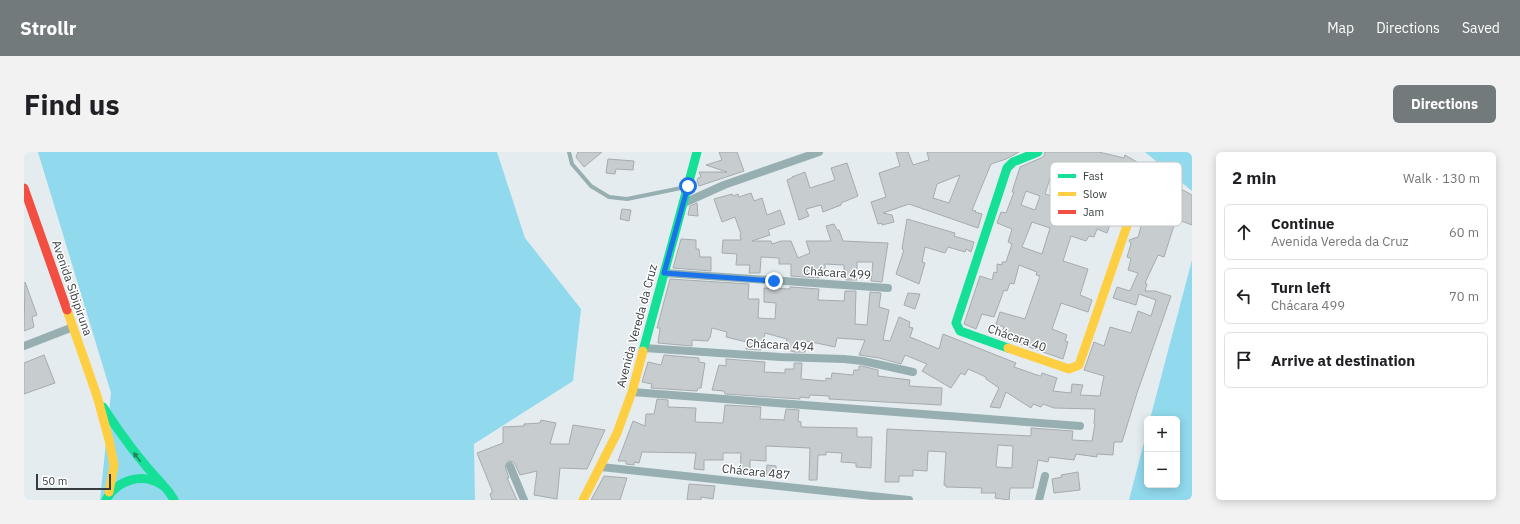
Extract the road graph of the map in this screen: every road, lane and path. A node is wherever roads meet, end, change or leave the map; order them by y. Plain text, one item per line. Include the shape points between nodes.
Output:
1 (569, 152) edge
2 (697, 152) edge
3 (818, 152) edge
4 (1038, 152) edge
5 (688, 186) junction
6 (24, 188) edge
7 (684, 203) junction
8 (1127, 226) edge
9 (664, 273) junction
10 (888, 288) dead end
11 (73, 327) junction
12 (24, 346) edge
13 (644, 348) junction
14 (913, 372) dead end
15 (632, 392) junction
16 (96, 396) junction
17 (1080, 426) dead end
18 (510, 466) dead end
19 (601, 467) junction
20 (1045, 476) dead end
21 (163, 485) junction
22 (107, 496) edge
23 (174, 500) edge
24 (524, 500) edge
25 (584, 500) edge
26 (909, 500) edge
27 (1039, 500) edge

1 - 5 lane via 572,164 591,186 609,197 627,199
2 - 5 street, Avenida Vereda da Cruz
3 - 7 street via 724,185
4 - 8 street, Chácara 40 via 1013,162 1007,168 956,322 960,331 1069,369 1074,368 1078,365
5 - 7 street, Avenida Vereda da Cruz
6 - 11 street, Avenida Sibipiruna
7 - 9 street, Avenida Vereda da Cruz
9 - 10 street, Chácara 499
9 - 13 street, Avenida Vereda da Cruz
11 - 12 street
11 - 16 street, Avenida Sibipiruna
13 - 14 street, Chácara 494 via 863,361
13 - 15 street, Avenida Vereda da Cruz
15 - 17 street
15 - 19 street, Avenida Vereda da Cruz
21 -> 16 street, Avenida Sibipiruna via 142,464
16 - 22 street, Avenida Sibipiruna via 114,465
18 - 24 street
19 - 25 street, Avenida Vereda da Cruz
19 - 26 street, Chácara 487
20 - 27 street
21 - 22 street via 144,478 126,480
21 - 23 street, Avenida Sibipiruna

